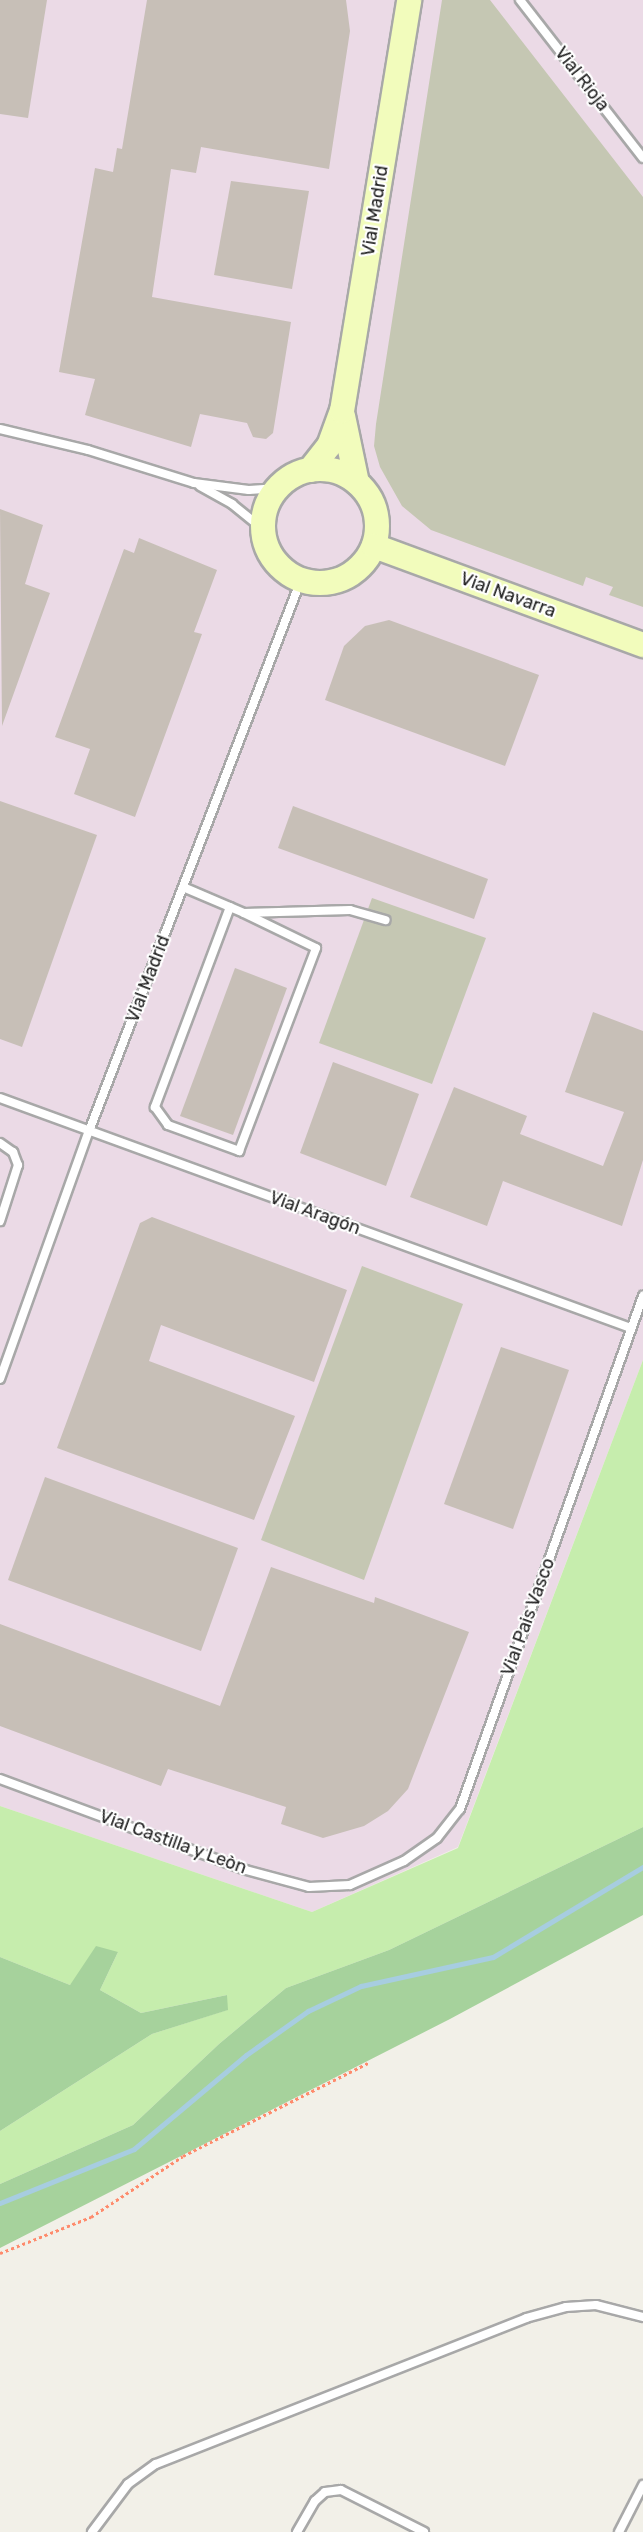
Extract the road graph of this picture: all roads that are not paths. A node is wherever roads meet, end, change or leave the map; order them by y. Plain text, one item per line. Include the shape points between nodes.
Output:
1 (520, 0) edge
2 (406, 3) edge
3 (643, 158) edge
4 (342, 411) junction
5 (0, 429) edge
6 (310, 470) junction
7 (194, 483) junction
8 (357, 483) junction
9 (275, 488) junction
10 (263, 529) junction
11 (374, 546) junction
12 (301, 580) junction
13 (643, 645) edge
14 (183, 887) junction
15 (230, 907) junction
16 (244, 913) junction
17 (386, 920) dead end
18 (0, 1098) edge
19 (89, 1131) junction
20 (0, 1143) edge
21 (0, 1221) edge
22 (643, 1296) edge
23 (631, 1328) junction
24 (0, 1379) edge
25 (0, 1779) edge
26 (350, 1885) joint
27 (643, 2317) edge
28 (643, 2485) edge
29 (92, 2532) edge
30 (297, 2532) edge
31 (424, 2532) edge
32 (619, 2532) edge

1 - 3 lane, Vial Rioja
2 - 4 street, Vial Madrid
4 - 6 street, Vial Madrid via 329,447
4 - 8 street, Vial Madrid via 347,453
5 - 7 lane via 88,450
6 - 8 street via 329,470
6 - 9 street
7 - 9 lane via 249,490
7 - 10 lane via 232,504
8 - 11 street via 374,506
9 - 10 street via 264,510
10 - 12 street via 268,551 281,569
11 - 12 street via 362,565 344,578 322,584
11 - 13 street, Vial Navarra
12 - 14 lane, Vial Madrid
14 - 15 lane
14 - 19 lane, Vial Madrid
15 - 16 lane
15 - 16 lane via 155,1107 168,1125 239,1151 251,1128 316,948
16 - 17 lane via 350,910
18 - 19 lane, Vial Aragón
19 - 23 lane, Vial Aragón
19 - 24 lane, Vial Madrid
20 - 21 lane via 13,1152 18,1165
22 - 23 lane, Vial Pais Vasco
23 - 26 lane, Vial Pais Vasco via 460,1809 437,1839 404,1862
25 - 26 lane, Vial Castilla y Leòn via 246,1870 309,1887
27 - 29 lane via 596,2305 566,2307 526,2318 156,2464 128,2484
28 - 32 lane
30 - 31 lane via 315,2501 325,2492 341,2490

